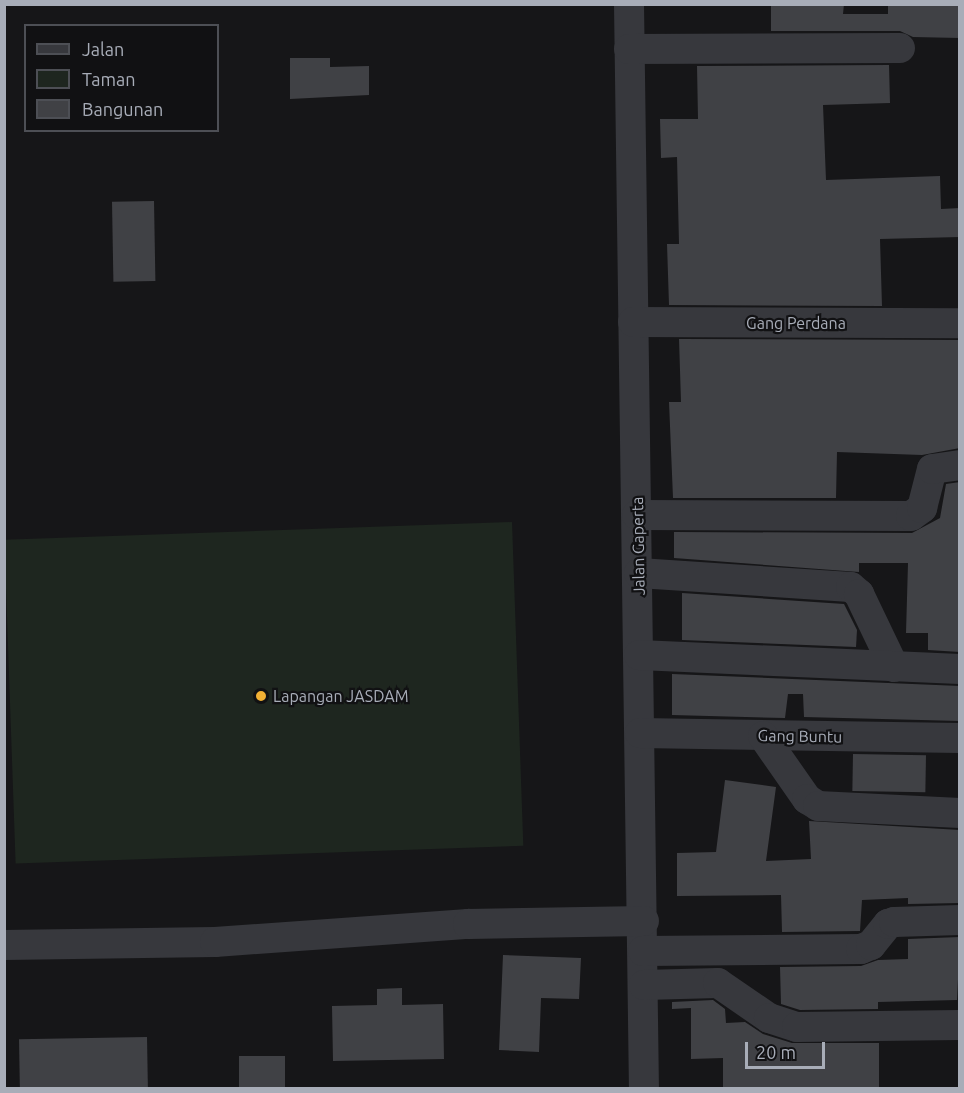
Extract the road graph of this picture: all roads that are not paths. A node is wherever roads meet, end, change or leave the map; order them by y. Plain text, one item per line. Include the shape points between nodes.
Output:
1 (629, 4) edge
2 (900, 48) dead end
3 (629, 49) junction
4 (633, 322) junction
5 (960, 323) edge
6 (960, 465) edge
7 (637, 515) junction
8 (639, 573) junction
9 (639, 655) junction
10 (894, 667) junction
11 (960, 669) edge
12 (640, 733) junction
13 (763, 736) junction
14 (960, 738) edge
15 (960, 813) edge
16 (960, 920) edge
17 (644, 921) junction
18 (4, 945) edge
19 (644, 951) junction
20 (644, 985) junction
21 (960, 1024) edge
22 (644, 1089) edge

1 - 3 street, Jalan Gaperta
2 - 3 street
3 - 4 street, Jalan Gaperta
4 - 5 street, Gang Perdana
4 - 7 street, Jalan Gaperta
6 - 7 street via 932,469 921,508 911,516
7 - 8 street, Jalan Gaperta
8 - 9 street, Jalan Gaperta
8 - 10 street via 851,587 859,594
9 - 10 street
9 - 12 street, Jalan Gaperta
10 - 11 street
12 - 13 street, Gang Buntu
12 - 17 street, Jalan Gaperta
13 - 14 street, Gang Buntu
13 - 15 street via 797,786 818,806
16 - 19 street via 894,922 871,945 861,949
17 - 18 street via 468,924 215,942
17 - 19 street, Jalan Gaperta
19 - 20 street, Jalan Gaperta
20 - 21 street via 718,983 769,1018 797,1027
20 - 22 street, Jalan Gaperta

